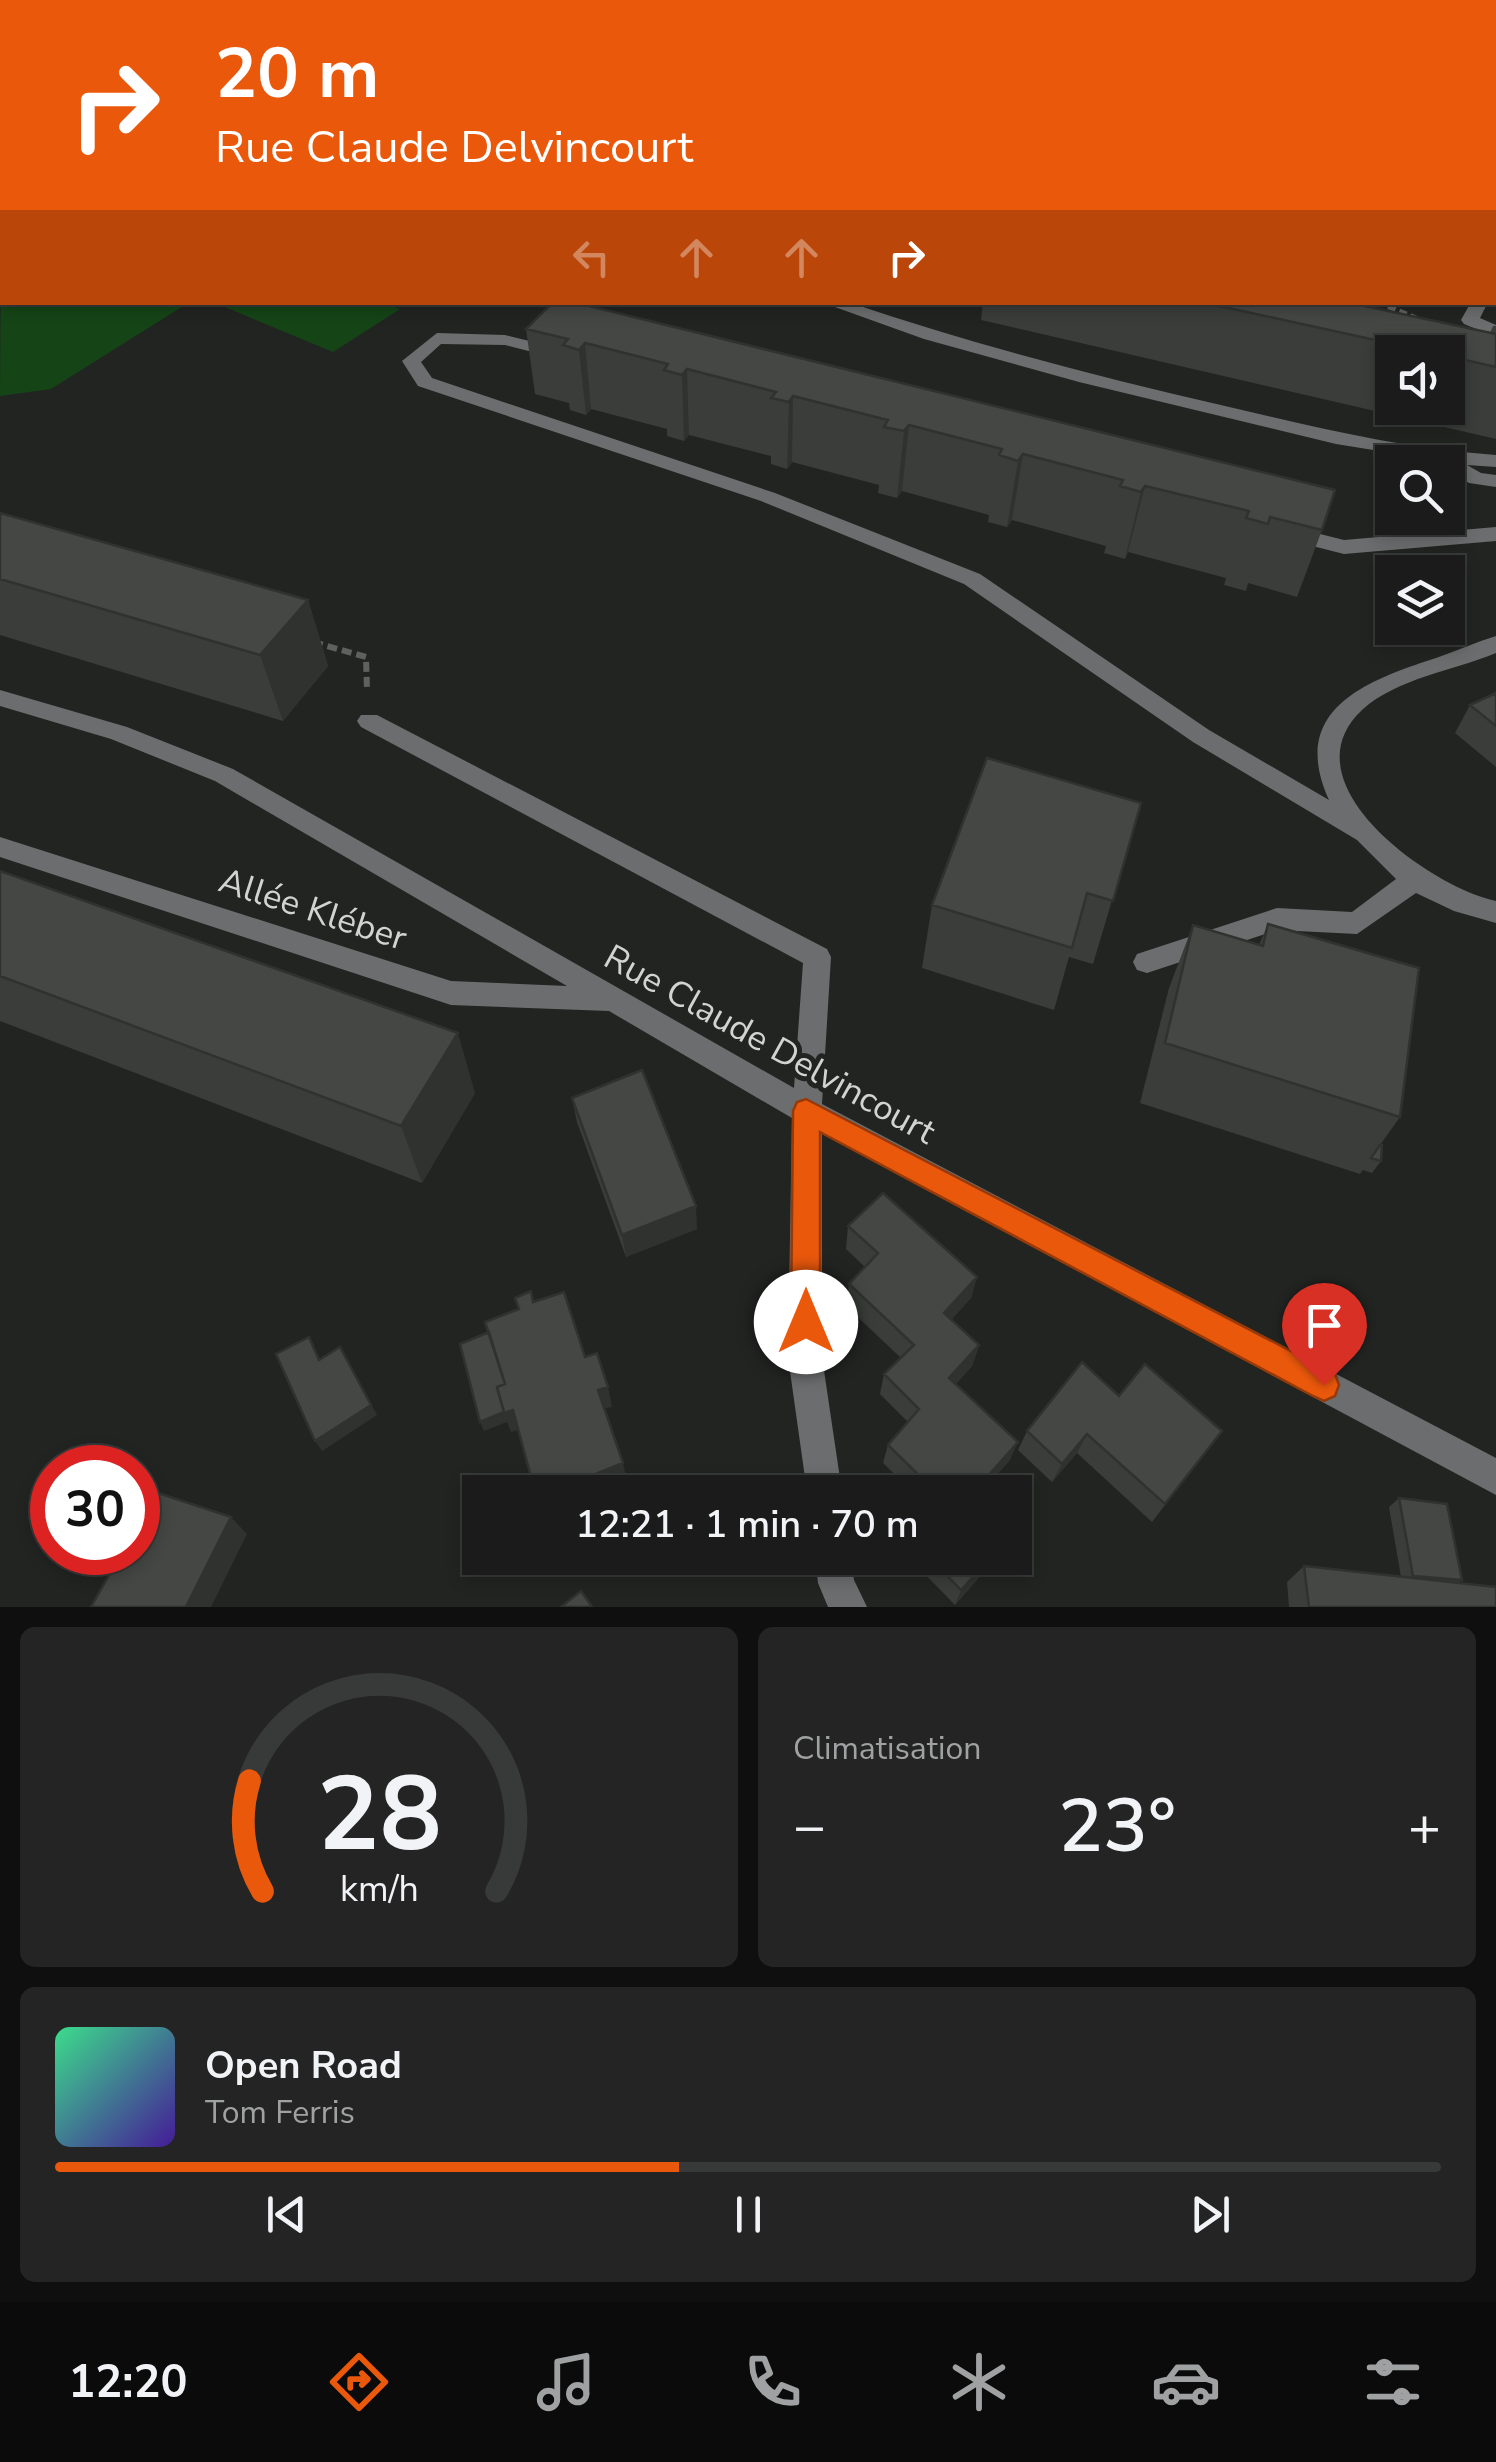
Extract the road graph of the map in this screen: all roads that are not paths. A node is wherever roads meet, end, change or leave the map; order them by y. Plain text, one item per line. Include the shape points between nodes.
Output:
1 (838, 305) edge
2 (1478, 305) edge
3 (1496, 332) edge
4 (1455, 334) edge
5 (1496, 340) edge
6 (581, 359) edge
7 (1378, 445) edge
8 (1465, 460) edge
9 (1496, 461) edge
10 (1465, 473) edge
11 (1496, 481) edge
12 (1268, 528) edge
13 (1496, 534) edge
14 (1496, 644) edge
15 (0, 698) edge
16 (369, 721) road end
17 (1364, 833) junction
18 (0, 847) edge
19 (1415, 878) junction
20 (1496, 912) edge
21 (1146, 962) dead end
22 (611, 1000) junction
23 (806, 1111) junction
24 (822, 1475) edge
25 (1496, 1477) edge
26 (835, 1575) edge
27 (848, 1607) edge

1 - 7 street via 938,340
2 - 3 street via 1470,320
4 - 5 street
6 - 17 street via 505,340 438,338 411,361 425,382 768,497 972,578 1201,736
8 - 9 street
10 - 11 street
12 - 13 street via 1344,547
14 - 17 street via 1386,686 1355,703 1337,723 1328,748 1330,774
15 - 22 street, Rue Claude Delvincourt via 119,734 224,776
16 - 23 street via 817,957
17 - 19 street
18 - 22 street, Allée Kléber via 451,993
19 - 20 street via 1465,906
19 - 21 street via 1357,923 1276,920
22 - 23 street, Rue Claude Delvincourt
23 - 24 street via 805,1357
23 - 25 street, Rue Claude Delvincourt
26 - 27 street

